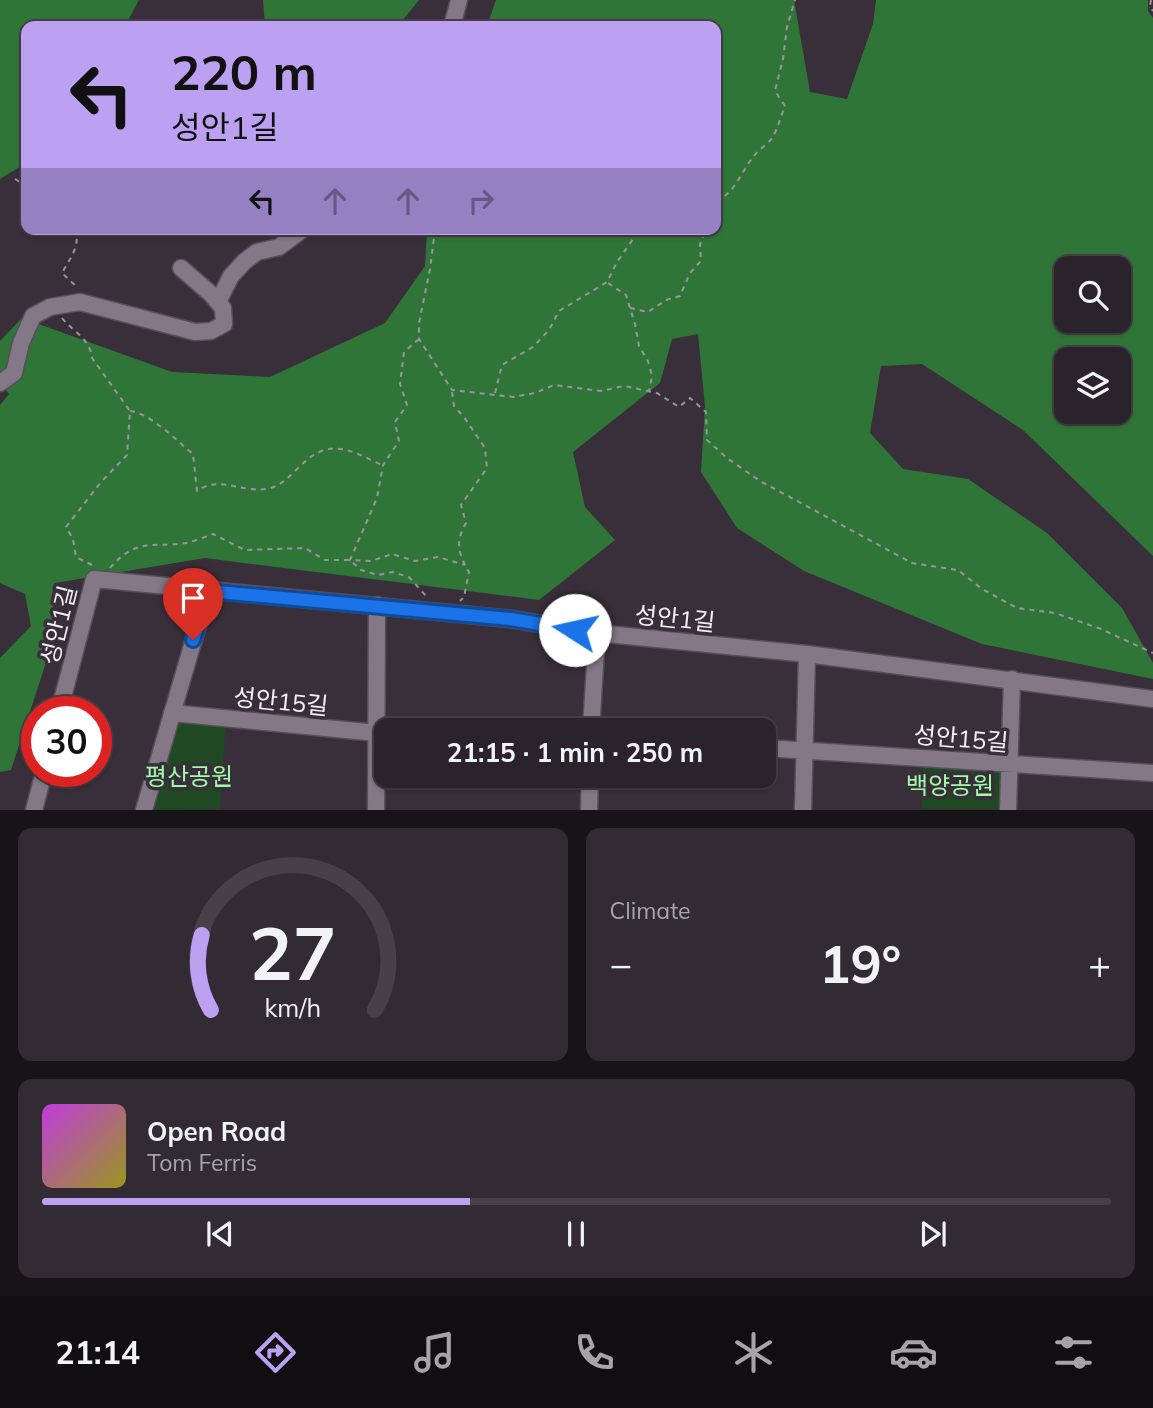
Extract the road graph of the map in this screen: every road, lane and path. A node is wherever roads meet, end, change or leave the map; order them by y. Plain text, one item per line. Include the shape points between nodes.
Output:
1 (459, 0) edge
2 (795, 0) edge
3 (1151, 0) edge
4 (1153, 11) edge
5 (453, 21) edge
6 (15, 179) dead end
7 (21, 183) edge
8 (721, 200) edge
9 (77, 235) edge
10 (295, 235) edge
11 (434, 235) edge
12 (636, 235) edge
13 (704, 235) edge
14 (181, 268) dead end
15 (607, 282) junction
16 (85, 291) dead end
17 (218, 302) junction
18 (57, 306) junction
19 (631, 307) junction
20 (419, 339) junction
21 (0, 383) edge
22 (452, 390) junction
23 (649, 391) junction
24 (495, 394) junction
25 (130, 411) junction
26 (383, 465) junction
27 (350, 560) junction
28 (465, 565) junction
29 (106, 578) junction
30 (208, 591) junction
31 (428, 599) dead end
32 (377, 605) junction
33 (450, 613) junction
34 (597, 633) junction
35 (1153, 653) edge
36 (807, 654) junction
37 (1012, 679) junction
38 (64, 696) edge
39 (1153, 699) edge
40 (172, 713) junction
41 (381, 718) edge
42 (592, 718) edge
43 (374, 733) edge
44 (776, 749) edge
45 (805, 750) junction
46 (1008, 765) junction
47 (1153, 773) edge
48 (40, 787) edge
49 (378, 788) edge
50 (590, 788) edge
51 (34, 810) edge
52 (144, 810) edge
53 (376, 810) edge
54 (589, 810) edge
55 (803, 810) edge
56 (1008, 810) edge

1 - 5 street
2 - 8 path via 775,91 785,106 780,120 772,139 753,156 739,181
3 - 4 path
6 - 7 path
9 - 16 path via 76,249 62,273
10 - 17 street via 245,261
11 - 20 path
12 - 15 path
13 - 19 path via 701,261 680,296 648,312
14 - 17 street
15 - 19 path via 626,295
15 - 24 path via 559,311 550,330 533,347 502,365
17 - 18 street via 224,324 195,332 80,302
18 - 21 street via 33,316 14,373
18 - 25 path
19 - 23 path via 636,338 652,376
20 - 22 path
20 - 26 path via 404,352 400,384 407,405 395,422 399,441
22 - 24 path
22 - 28 path via 454,406 485,449 486,468 461,505 466,523 459,536 458,554
23 - 24 path via 554,385 513,397
23 - 35 path via 679,407 690,398 706,412 706,440 727,458 760,481 912,563 958,570 1017,608 1055,613
25 - 26 path via 151,421 193,454 197,491 212,483 267,489 326,449 352,451
25 - 29 path via 127,456 66,527 76,557
26 - 27 path via 377,498
27 - 28 path via 371,561 392,554 415,561 438,557
27 - 29 path via 324,560 305,548 245,550 213,534 187,543 132,548
27 - 31 path via 361,570 378,575 391,572 409,577
28 - 33 path via 469,572 464,597
29 - 30 street, 성안1길
29 - 38 street, 성안1길 via 94,579
30 - 32 street, 성안1길
30 - 40 street
32 - 33 street, 성안1길
32 - 41 street
33 - 34 street, 성안1길
34 - 36 street, 성안1길
34 - 42 street
36 - 37 street, 성안1길
36 - 45 street
37 - 39 street, 성안1길
37 - 46 street
40 - 43 street, 성안15길
40 - 52 street
44 - 45 street, 성안15길
45 - 46 street, 성안15길
45 - 55 street
46 - 47 street, 성안15길
46 - 56 street
48 - 51 street
49 - 53 street
50 - 54 street

